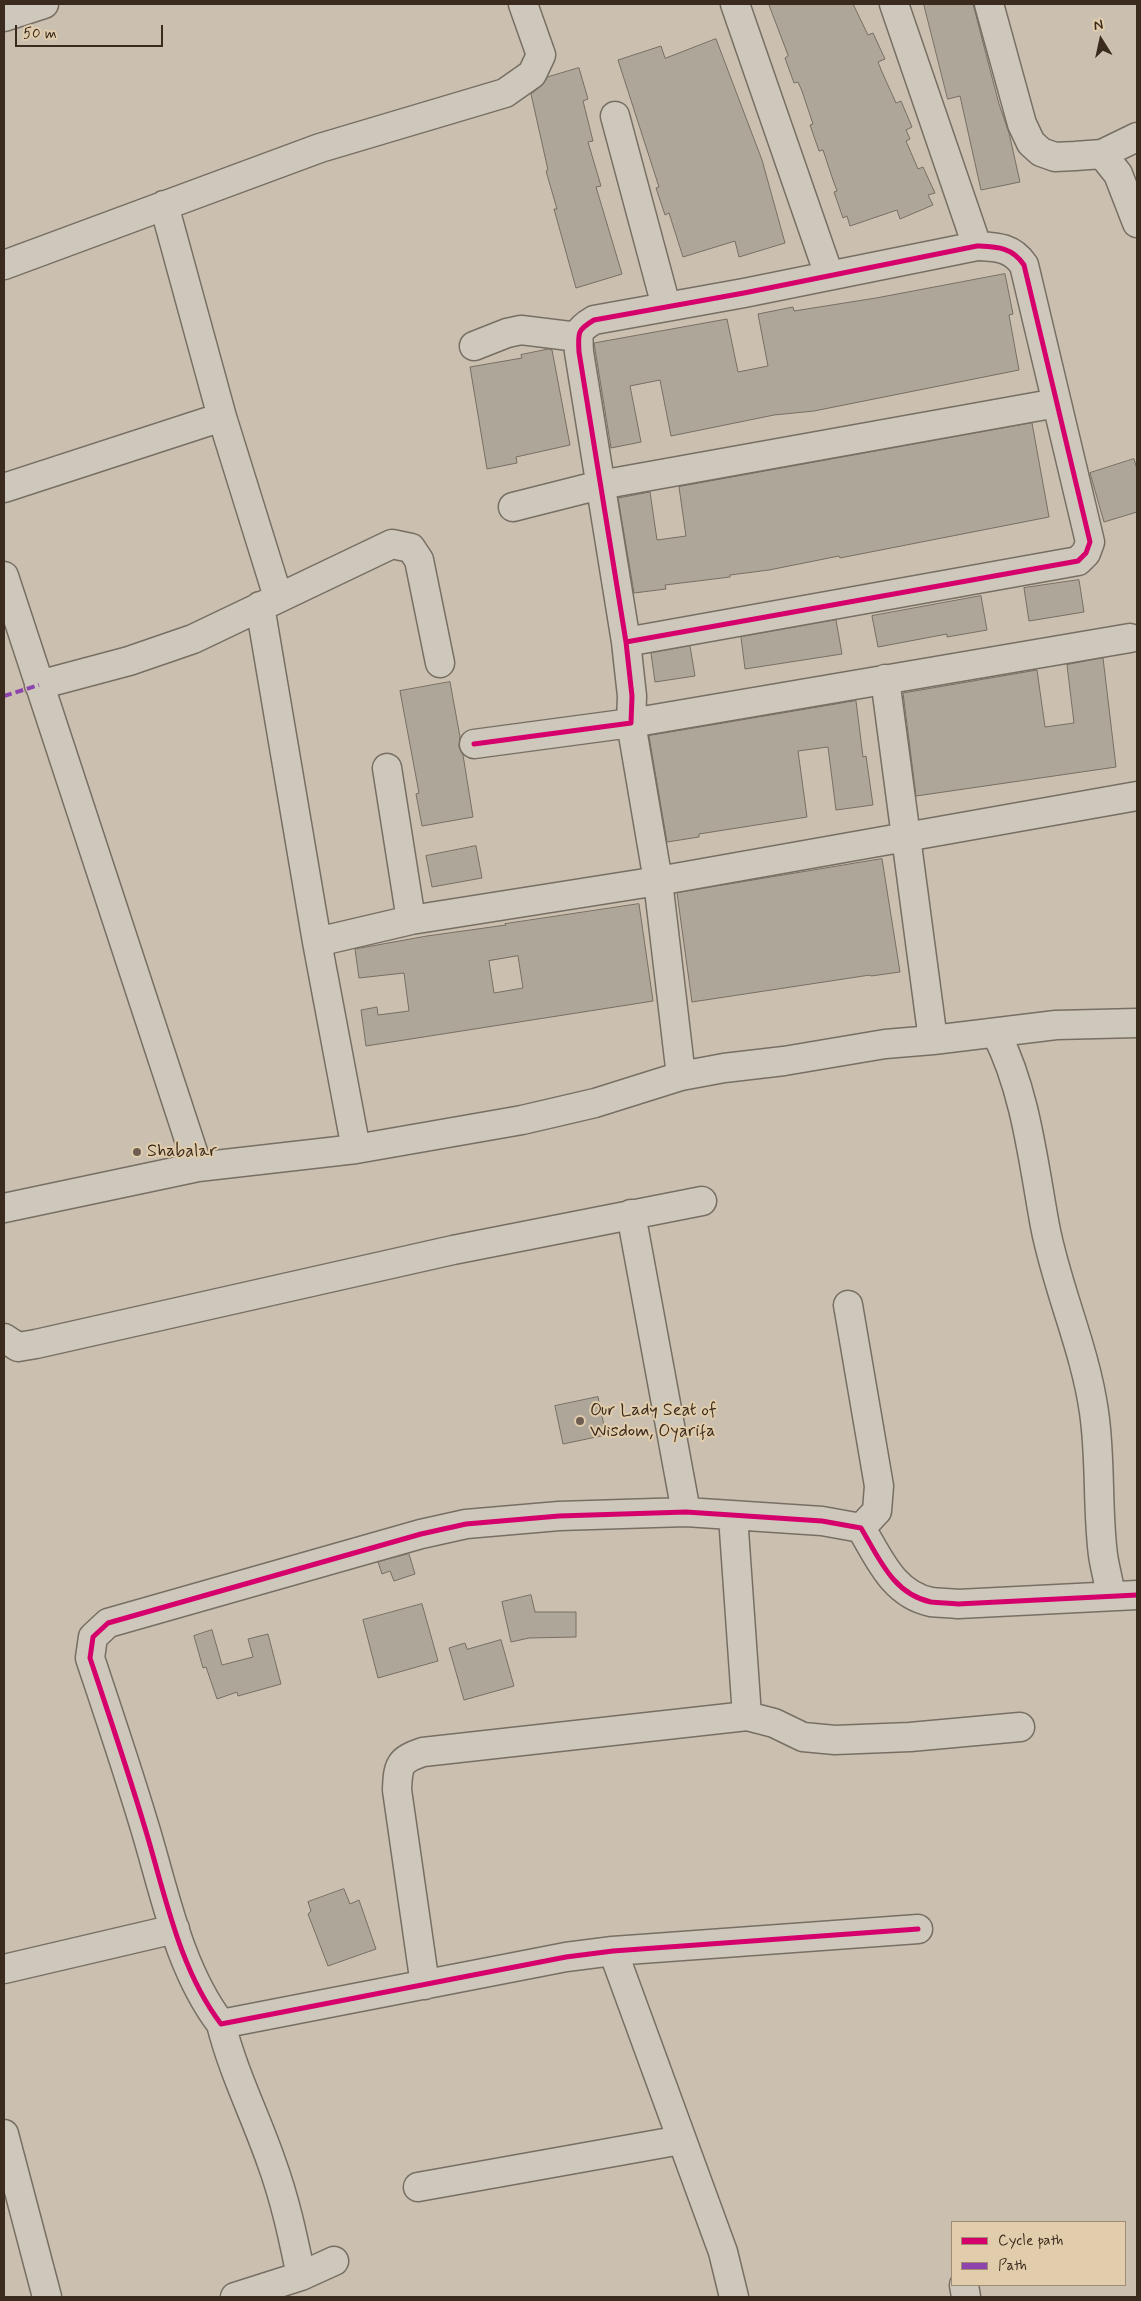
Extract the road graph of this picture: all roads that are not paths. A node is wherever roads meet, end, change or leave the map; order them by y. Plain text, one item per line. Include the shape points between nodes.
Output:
1 (44, 4) edge
2 (523, 4) edge
3 (735, 4) edge
4 (894, 4) edge
5 (989, 4) edge
6 (4, 17) edge
7 (615, 116) dead end
8 (1137, 137) edge
9 (1102, 154) junction
10 (164, 205) junction
11 (1137, 223) edge
12 (977, 246) junction
13 (4, 264) edge
14 (829, 275) junction
15 (666, 306) junction
16 (578, 337) junction
17 (474, 346) dead end
18 (1057, 403) junction
19 (222, 417) junction
20 (600, 485) junction
21 (4, 488) edge
22 (513, 507) dead end
23 (4, 576) edge
24 (269, 601) junction
25 (1130, 638) dead end
26 (626, 642) junction
27 (440, 663) dead end
28 (885, 679) junction
29 (39, 685) junction
30 (631, 722) junction
31 (474, 744) dead end
32 (387, 768) dead end
33 (1137, 796) edge
34 (906, 837) junction
35 (658, 880) junction
36 (411, 920) junction
37 (317, 942) junction
38 (1137, 1023) edge
39 (996, 1033) junction
40 (933, 1040) junction
41 (681, 1076) junction
42 (356, 1149) junction
43 (198, 1167) junction
44 (702, 1201) dead end
45 (4, 1208) edge
46 (630, 1214) junction
47 (848, 1305) dead end
48 (4, 1338) edge
49 (686, 1512) junction
50 (733, 1516) junction
51 (862, 1528) junction
52 (1124, 1595) edge
53 (747, 1716) junction
54 (1020, 1727) dead end
55 (175, 1929) junction
56 (918, 1929) dead end
57 (613, 1951) junction
58 (4, 1969) edge
59 (425, 1985) junction
60 (221, 2024) junction
61 (4, 2134) edge
62 (681, 2140) junction
63 (418, 2187) dead end
64 (334, 2261) dead end
65 (301, 2276) junction
66 (47, 2297) edge
67 (235, 2297) edge
68 (734, 2297) edge

1 - 6 street
2 - 10 street via 541,55 532,74 505,93 320,148
3 - 14 street
4 - 12 street
5 - 9 street via 1022,124 1031,143 1054,157
7 - 15 street
8 - 9 street
9 - 11 street via 1118,174
10 - 13 street
10 - 19 street
12 - 14 street
12 - 18 street via 1002,247 1017,255 1024,265
14 - 15 street
15 - 16 street via 594,320 581,328
16 - 17 street via 521,330
16 - 20 street
18 - 20 street
18 - 26 street via 1090,542 1078,561
19 - 21 street
19 - 24 street
20 - 22 street
20 - 26 street
23 - 29 street
24 - 27 street via 392,544 411,548 419,560
24 - 29 street via 193,639 129,661
24 - 37 street
25 - 28 street
26 - 30 street via 632,696
28 - 30 street
28 - 34 street
29 - 43 street
30 - 31 street
30 - 35 street
32 - 36 street
33 - 34 street
34 - 35 street
34 - 40 street
35 - 36 street
35 - 41 street
36 - 37 street
37 - 42 street
38 - 39 street via 1074,1024
39 - 40 street
39 - 52 street via 1008,1056 1031,1146 1046,1228 1090,1390 1097,1434 1103,1555
40 - 41 street via 885,1044
41 - 42 street via 522,1120
42 - 43 street
43 - 45 street
44 - 46 street
46 - 48 street via 443,1252 27,1346 18,1347
46 - 49 street
47 - 51 street via 879,1486 877,1511
49 - 50 street
49 - 55 street via 559,1516 466,1524 108,1623 93,1637 90,1658
50 - 51 street via 822,1521
50 - 53 street
51 - 52 street via 895,1583 910,1594 931,1602 958,1604
53 - 54 street via 774,1723 803,1737 835,1740
53 - 59 street via 423,1752 407,1757 398,1770 397,1790
55 - 58 street
55 - 60 street via 205,2003
56 - 57 street
57 - 59 street
57 - 62 street
59 - 60 street
60 - 65 street via 285,2203
61 - 66 street
62 - 63 street
62 - 68 street via 723,2252
64 - 65 street
65 - 67 street

